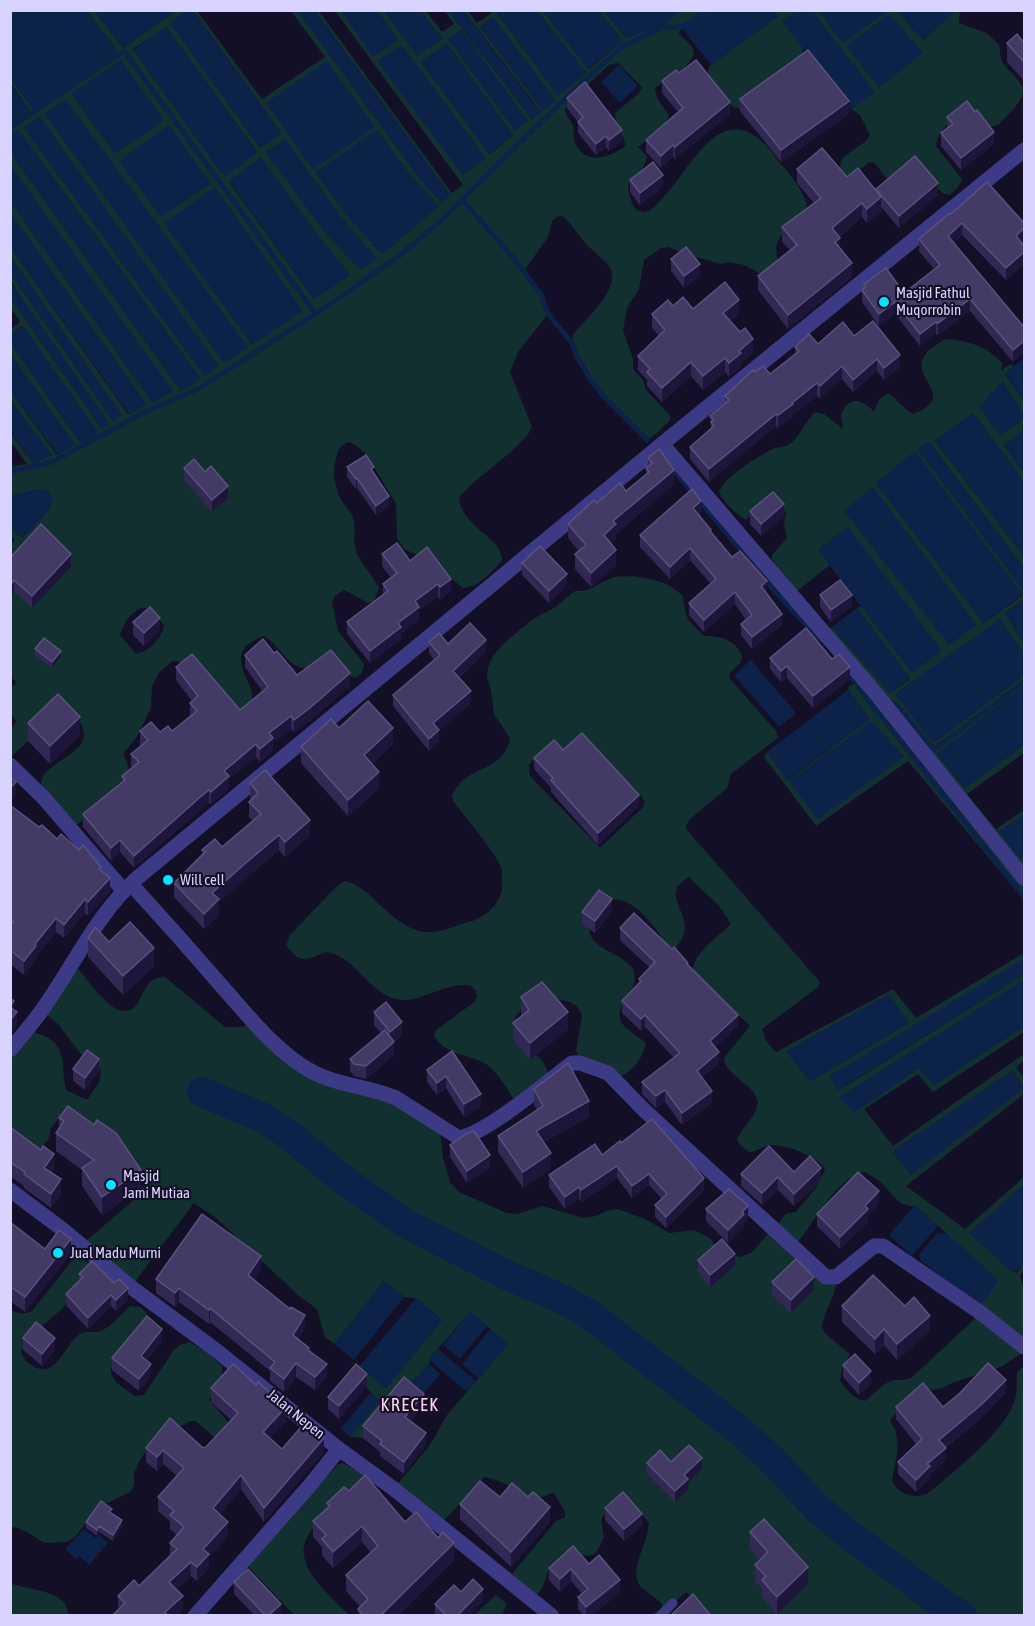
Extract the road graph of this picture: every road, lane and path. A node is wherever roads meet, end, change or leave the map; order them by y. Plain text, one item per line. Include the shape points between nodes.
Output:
1 (1024, 150) edge
2 (662, 444) junction
3 (10, 765) edge
4 (1024, 879) edge
5 (128, 887) junction
6 (10, 1050) edge
7 (10, 1190) edge
8 (1024, 1347) edge
9 (339, 1449) junction
10 (673, 1603) dead end
11 (195, 1616) edge
12 (552, 1616) edge
13 (660, 1616) edge

1 - 2 street
2 - 4 street via 868,684
2 - 5 street
3 - 5 street
5 - 6 street via 95,928 42,1011
5 - 8 street via 253,1021 290,1058 310,1071 334,1082 396,1098 459,1138 490,1124 572,1063 591,1066 608,1073 826,1277 836,1277 874,1246 883,1246
7 - 9 street, Jalan Nepen
9 - 11 street
9 - 12 street, Jalan Nepen
10 - 13 lane

